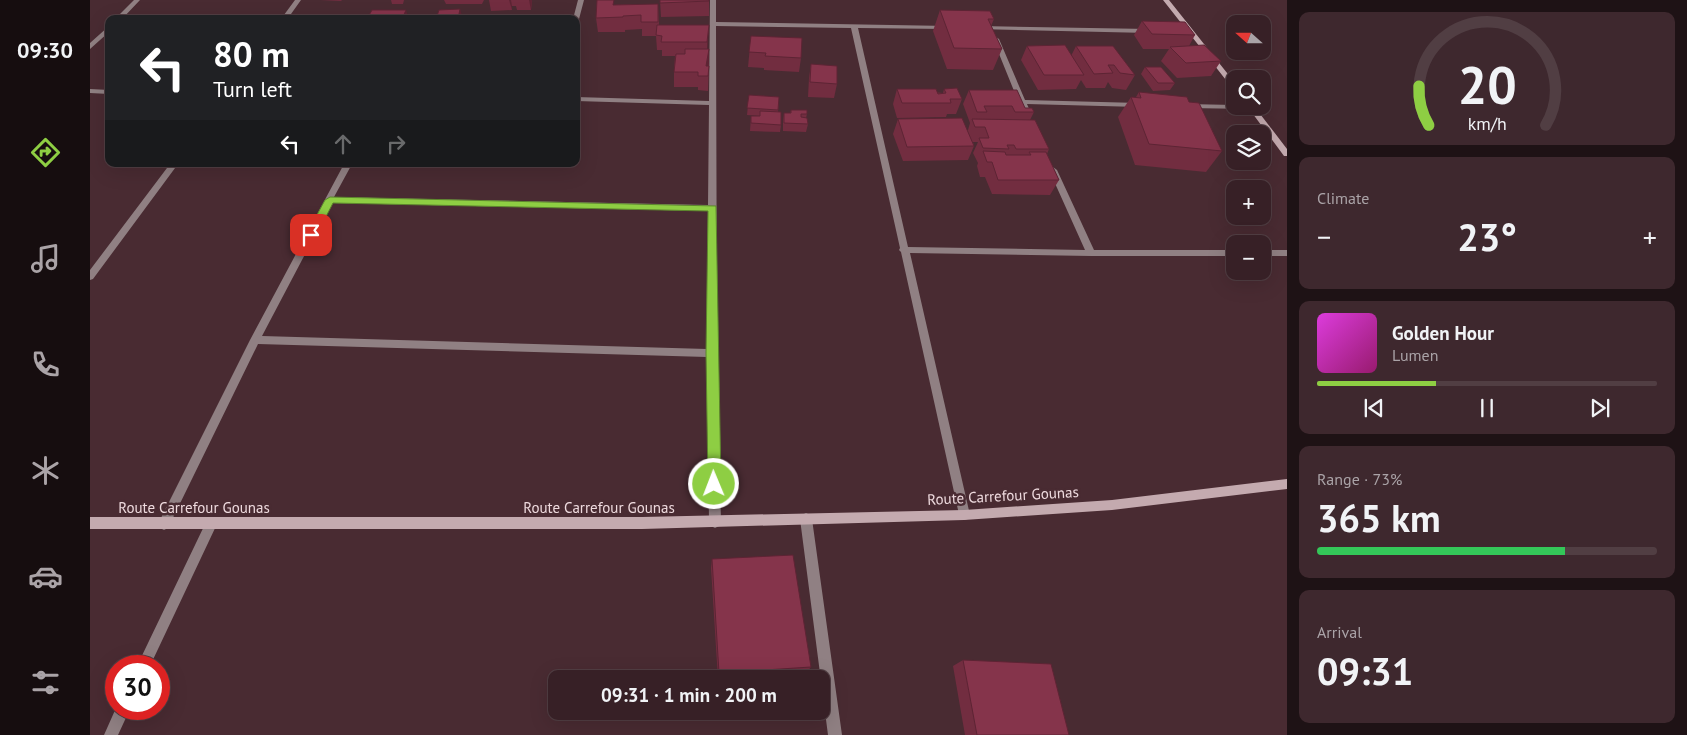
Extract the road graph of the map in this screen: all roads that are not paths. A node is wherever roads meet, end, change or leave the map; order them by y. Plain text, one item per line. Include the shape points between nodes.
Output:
1 (137, 0) edge
2 (298, 0) edge
3 (581, 0) edge
4 (713, 0) edge
5 (1166, 0) edge
6 (122, 15) edge
7 (287, 15) edge
8 (577, 15) edge
9 (713, 24) junction
10 (854, 26) junction
11 (952, 27) edge
12 (971, 28) edge
13 (991, 28) junction
14 (1160, 31) edge
15 (1180, 31) edge
16 (1190, 31) junction
17 (105, 32) edge
18 (90, 47) edge
19 (1226, 77) edge
20 (90, 91) edge
21 (105, 92) edge
22 (580, 99) edge
23 (1022, 102) junction
24 (713, 103) junction
25 (1151, 105) edge
26 (1180, 105) edge
27 (1226, 106) edge
28 (1257, 115) edge
29 (1030, 120) edge
30 (1287, 154) edge
31 (1050, 164) edge
32 (172, 167) edge
33 (346, 167) edge
34 (330, 200) junction
35 (712, 208) junction
36 (903, 250) junction
37 (1091, 253) junction
38 (1226, 253) edge
39 (1271, 253) edge
40 (1287, 253) edge
41 (90, 277) edge
42 (255, 340) junction
43 (712, 353) junction
44 (1287, 484) edge
45 (964, 515) junction
46 (806, 519) junction
47 (715, 522) junction
48 (90, 523) edge
49 (164, 524) junction
50 (211, 524) junction
51 (148, 655) edge
52 (118, 720) edge
53 (111, 735) edge
54 (835, 735) edge

1 - 6 street
2 - 7 street
3 - 8 street
4 - 9 street
5 - 16 main road
9 - 10 street
9 - 24 street
10 - 11 street
10 - 36 street
12 - 13 street
13 - 14 street
13 - 23 street
15 - 16 street
16 - 19 main road
17 - 18 street
20 - 21 street
22 - 24 street
23 - 25 street
23 - 29 street
24 - 35 street
26 - 27 street
28 - 30 main road
31 - 37 street
32 - 41 street
33 - 34 street
34 - 35 street
34 - 42 street
35 - 43 street
36 - 37 street
36 - 45 street
37 - 38 street
39 - 40 street
42 - 43 street
42 - 49 street
43 - 47 street
44 - 45 main road, Route Carrefour Gounas via 1112,505
45 - 46 main road, Route Carrefour Gounas
46 - 47 main road, Route Carrefour Gounas
46 - 54 street
47 - 50 main road, Route Carrefour Gounas
48 - 49 main road, Route Carrefour Gounas
49 - 50 main road, Route Carrefour Gounas
50 - 51 street
52 - 53 street

